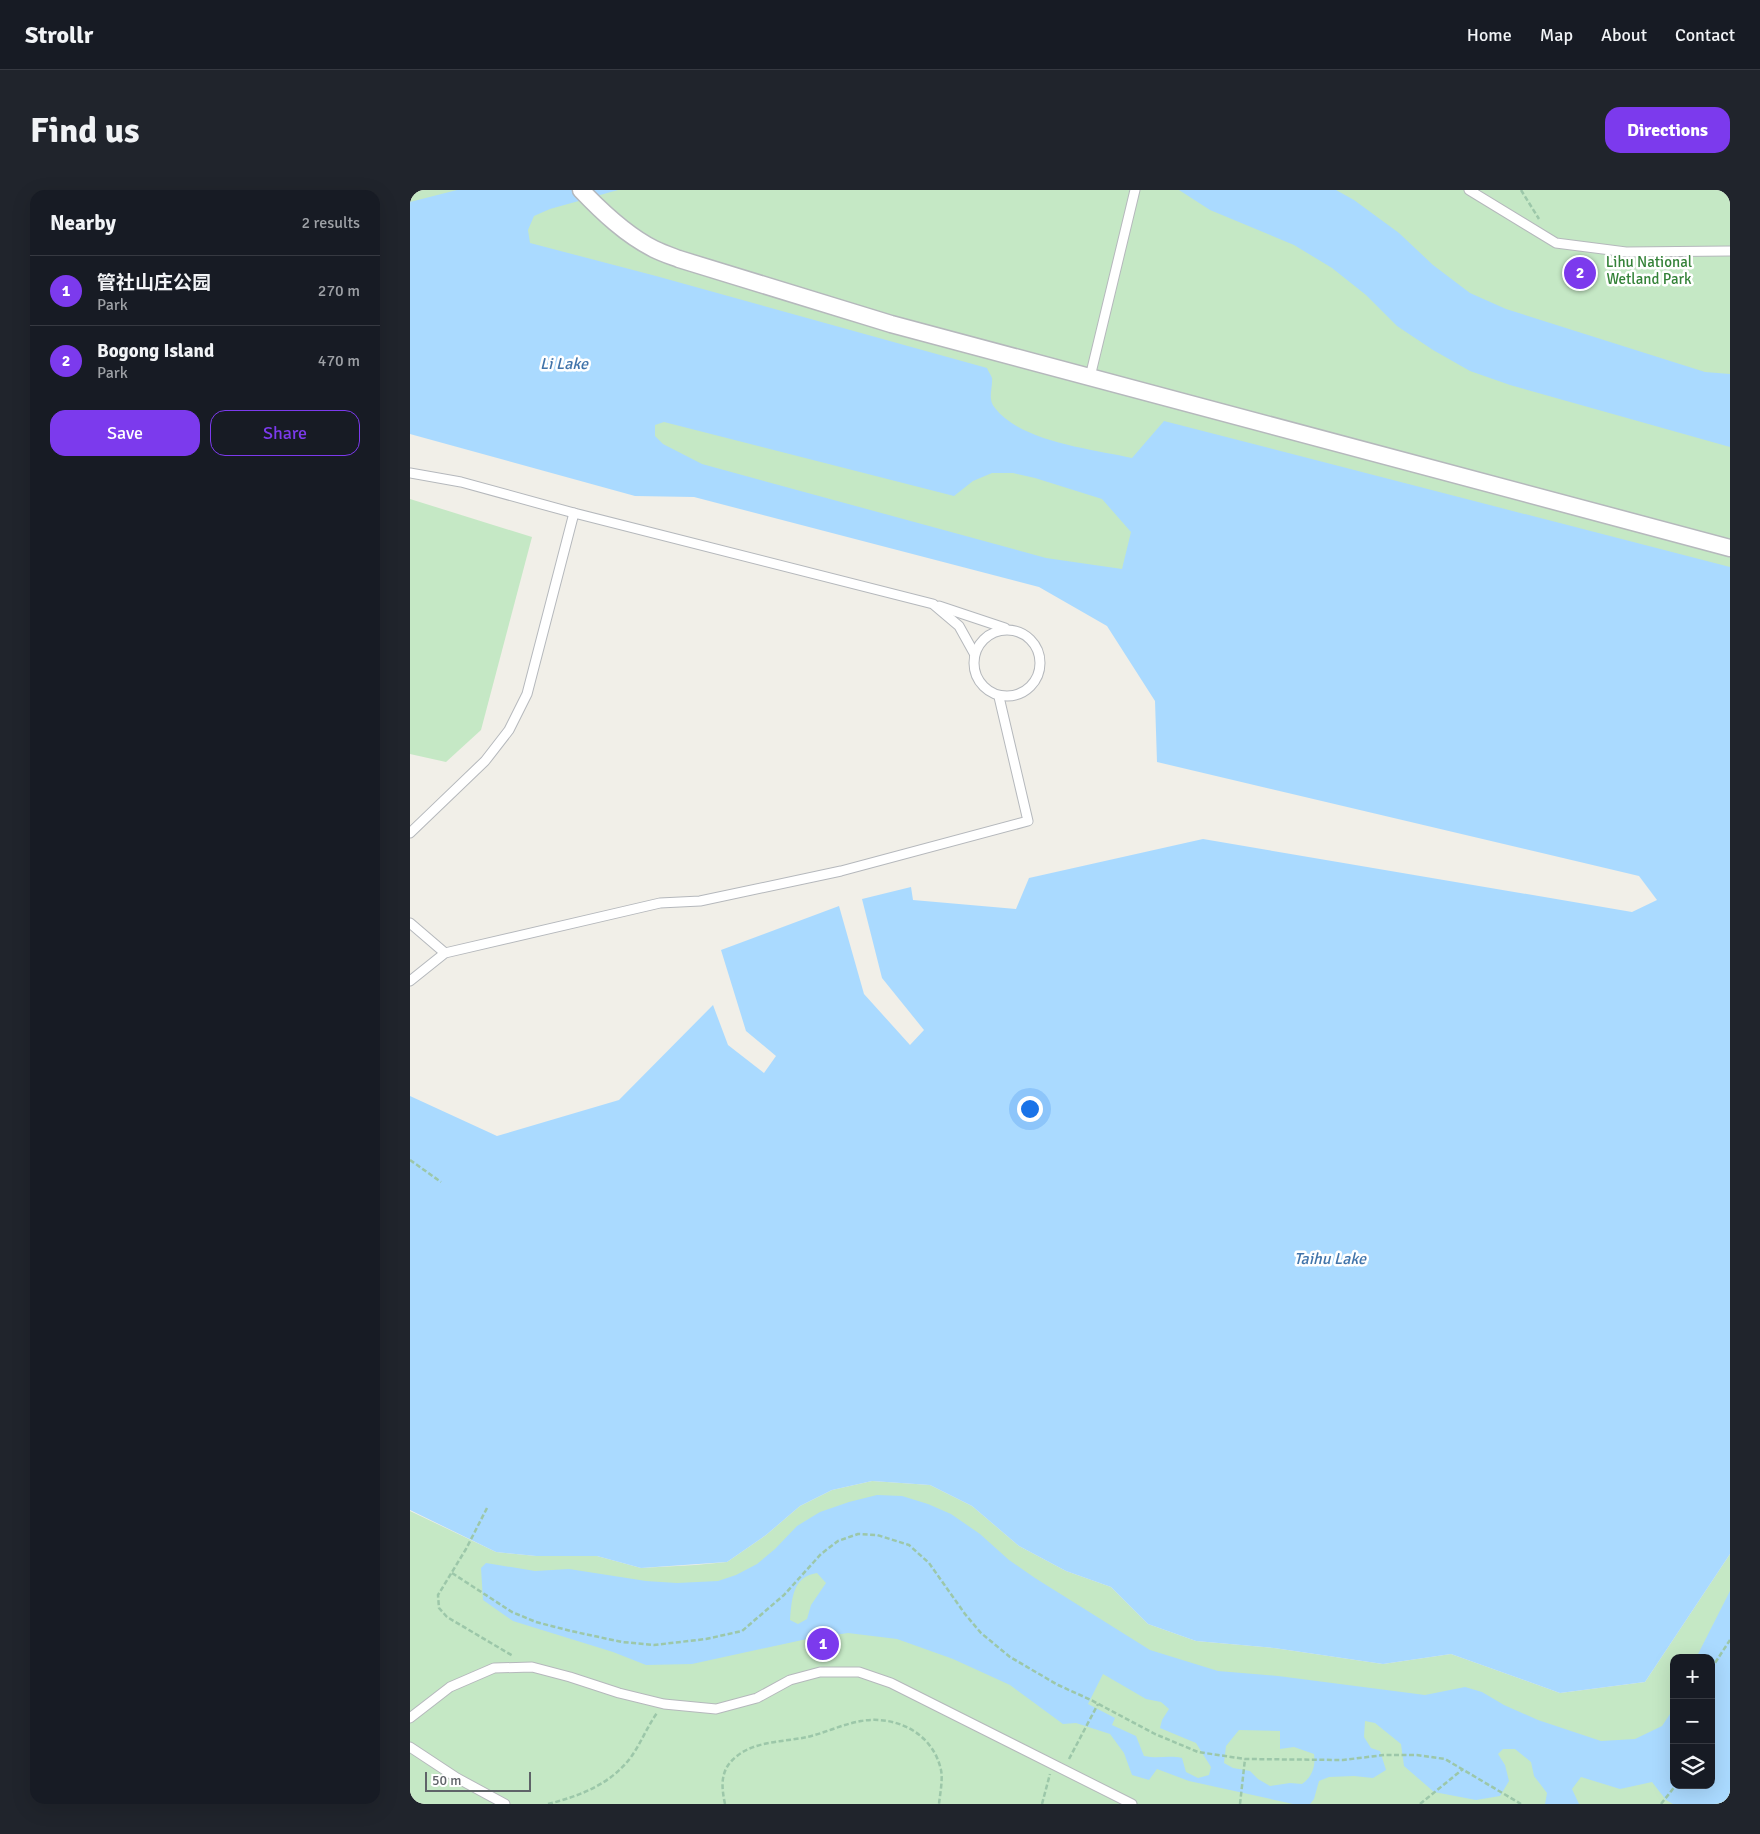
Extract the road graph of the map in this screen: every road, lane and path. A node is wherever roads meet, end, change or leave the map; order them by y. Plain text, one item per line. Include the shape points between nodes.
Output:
1 (581, 190) edge
2 (1469, 190) edge
3 (1521, 190) edge
4 (1135, 191) edge
5 (1551, 240) junction
6 (1730, 251) edge
7 (1090, 377) junction
8 (410, 473) edge
9 (574, 514) junction
10 (1730, 548) edge
11 (933, 604) junction
12 (1008, 629) junction
13 (974, 653) junction
14 (999, 696) junction
15 (410, 833) edge
16 (410, 923) edge
17 (445, 953) junction
18 (410, 981) edge
19 (410, 1160) edge
20 (441, 1182) dead end
21 (487, 1508) dead end
22 (452, 1573) junction
23 (1730, 1640) edge
24 (1715, 1663) edge
25 (532, 1668) junction
26 (664, 1704) junction
27 (1098, 1705) junction
28 (410, 1718) edge
29 (410, 1747) edge
30 (1245, 1760) junction
31 (1053, 1764) junction
32 (1463, 1769) junction
33 (1064, 1770) junction
34 (1673, 1789) edge
35 (1662, 1803) edge
36 (505, 1804) edge
37 (548, 1804) edge
38 (725, 1804) edge
39 (939, 1804) edge
40 (1042, 1804) edge
41 (1132, 1804) edge
42 (1240, 1804) edge
43 (1420, 1804) edge
44 (1521, 1804) edge

1 - 7 street via 632,236 679,259 890,324
2 - 5 lane
3 - 5 path
4 - 7 lane
5 - 6 lane via 1626,252
7 - 10 street
8 - 9 lane via 462,482
9 - 11 lane
9 - 15 lane via 527,694 509,730 485,760
11 - 12 lane
11 - 13 lane via 959,626
12 - 13 lane via 984,638
12 - 14 lane via 1019,632 1035,644 1040,666 1036,680 1028,689 1012,697
13 - 14 lane via 976,675 981,685
14 - 17 lane via 1028,821 832,873 700,901 660,903
16 - 17 lane
17 - 18 lane
19 - 20 path
21 - 22 path
22 - 25 path via 438,1595 439,1608 447,1617
22 - 27 path via 512,1612 536,1622 622,1642 654,1645 742,1631 784,1595 820,1554 838,1541 858,1534 878,1536 909,1545 930,1563 981,1633 1010,1657
23 - 24 path
25 - 26 lane
25 - 28 lane via 494,1668 450,1688
26 - 31 lane via 716,1709 757,1698 790,1680 820,1672 859,1672 891,1683
26 - 37 path via 617,1774 594,1788
27 - 30 path via 1198,1752
27 - 33 path
29 - 36 lane
30 - 32 path via 1343,1760 1417,1754 1445,1759
30 - 42 path
31 - 33 lane
31 - 40 path
32 - 43 path
32 - 44 path
33 - 41 lane
34 - 35 path
38 - 39 path via 721,1786 725,1770 736,1756 750,1748 808,1737 860,1721 881,1719 900,1723 915,1731 931,1747 941,1770

